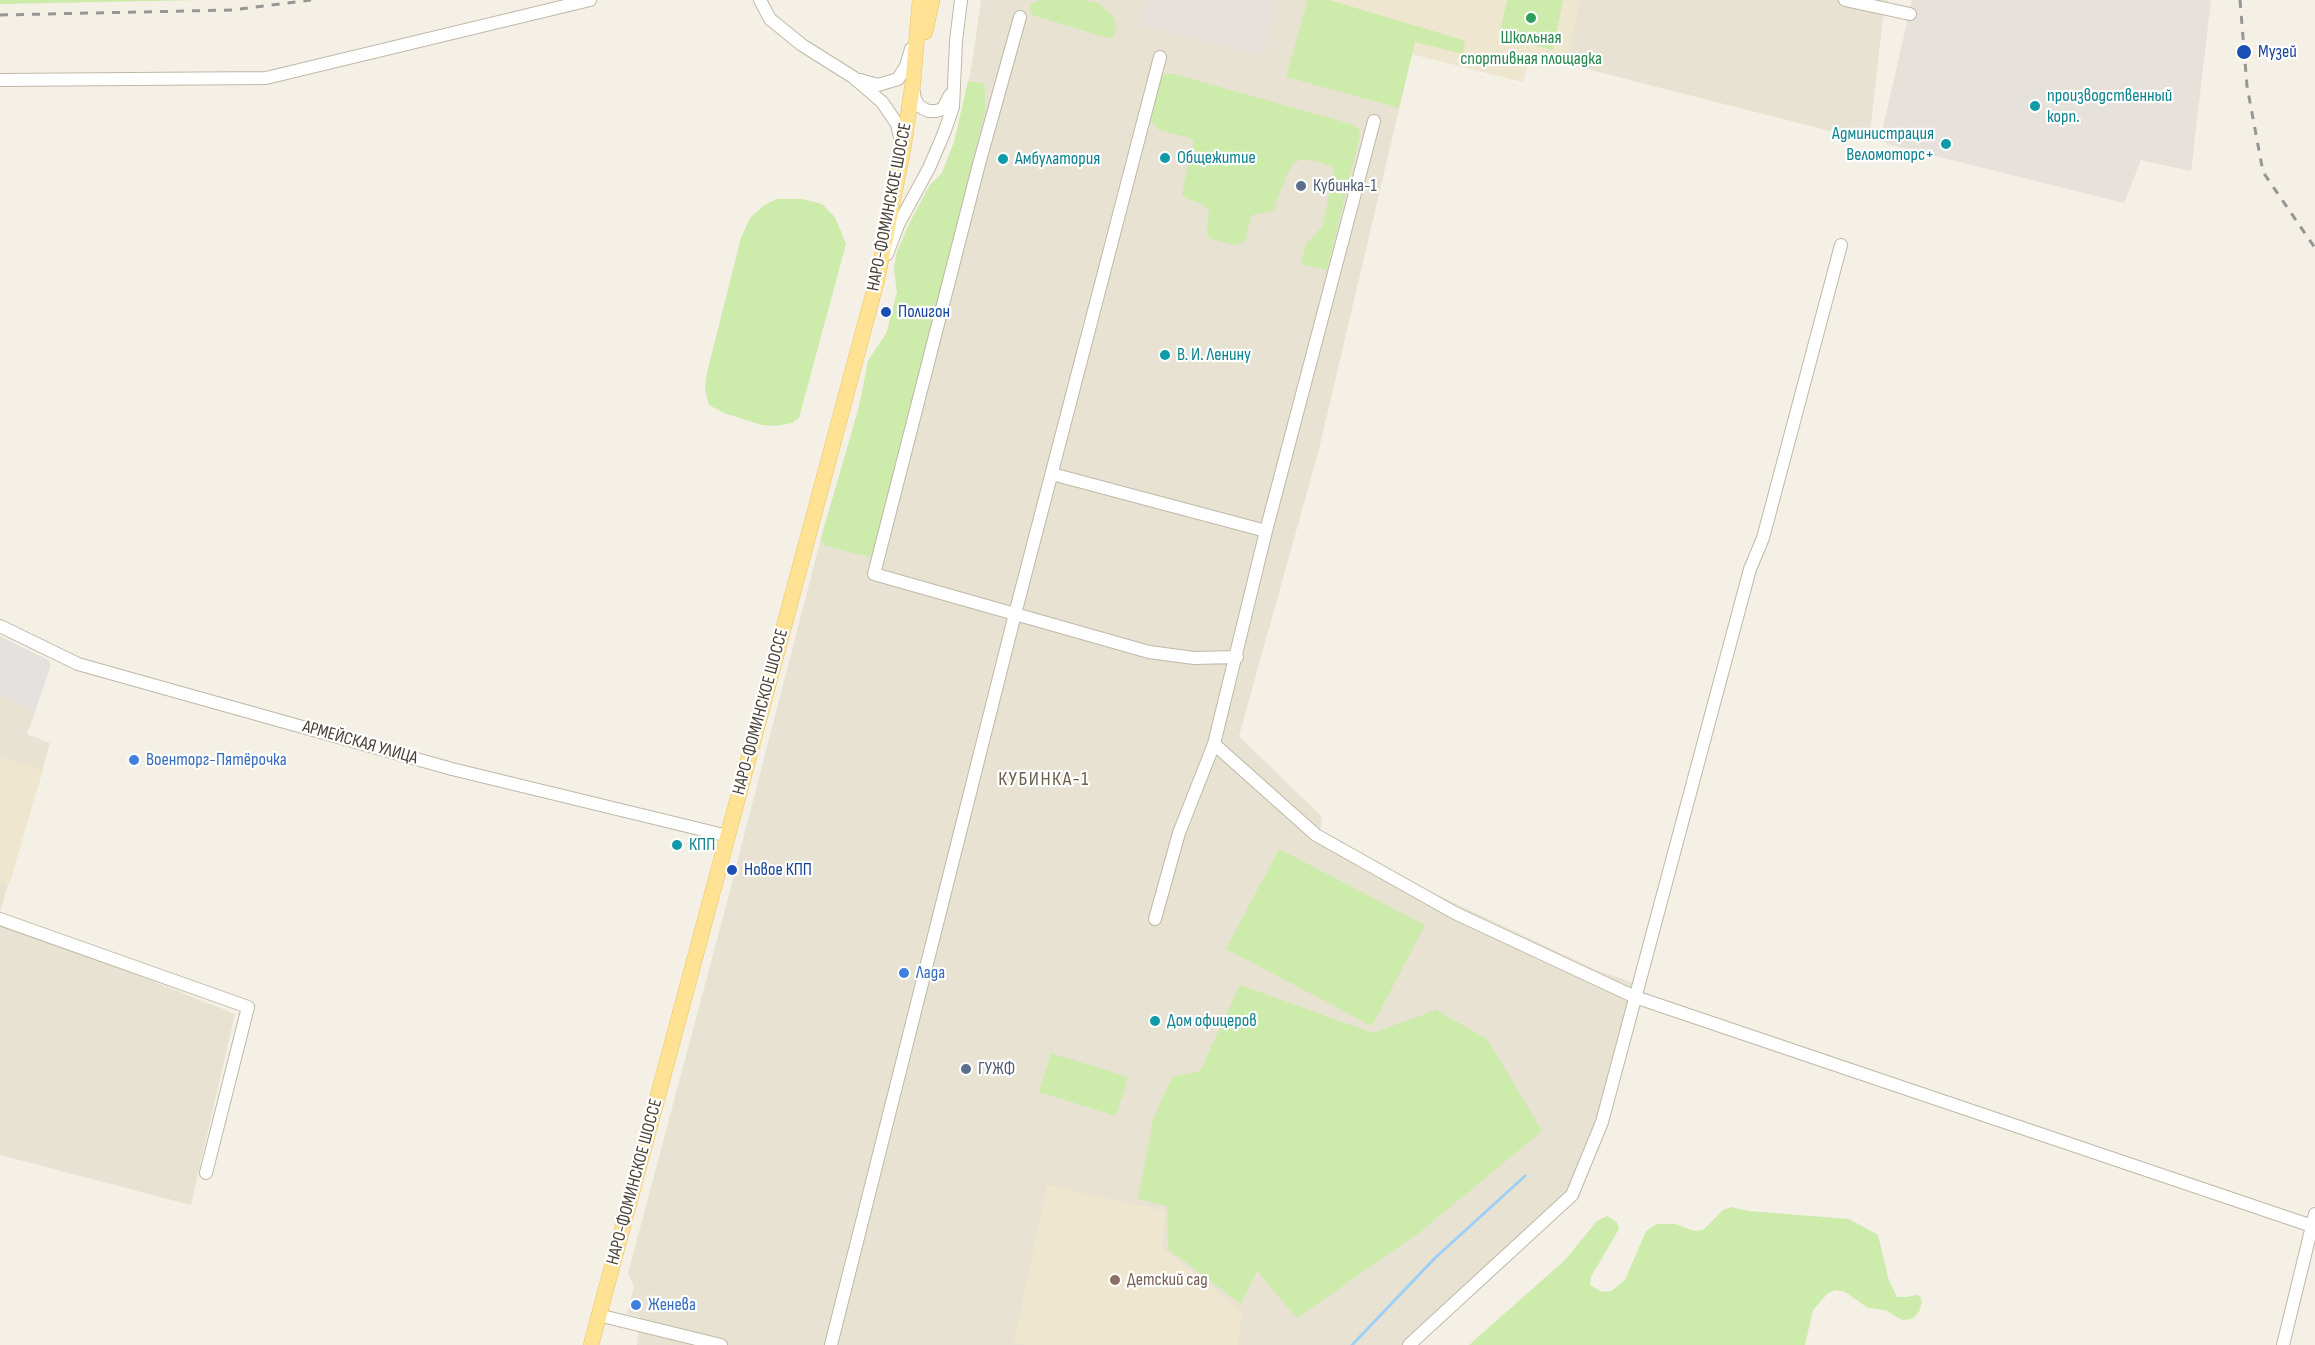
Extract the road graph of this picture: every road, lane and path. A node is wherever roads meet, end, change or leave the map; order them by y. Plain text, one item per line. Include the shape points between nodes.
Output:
1 (590, 0) edge
2 (760, 0) edge
3 (920, 0) edge
4 (932, 0) edge
5 (961, 0) edge
6 (1845, 0) edge
7 (1910, 14) dead end
8 (1020, 16) dead end
9 (916, 30) junction
10 (1160, 57) dead end
11 (853, 77) junction
12 (913, 79) junction
13 (0, 80) edge
14 (954, 82) junction
15 (1374, 121) dead end
16 (903, 150) junction
17 (1841, 246) dead end
18 (877, 280) junction
19 (1052, 474) junction
20 (1266, 531) junction
21 (1015, 614) junction
22 (0, 626) edge
23 (1237, 657) junction
24 (1214, 744) junction
25 (728, 836) junction
26 (0, 919) edge
27 (1155, 919) dead end
28 (1635, 997) junction
29 (206, 1173) dead end
30 (2314, 1220) edge
31 (598, 1315) junction
32 (591, 1345) edge
33 (721, 1345) edge
34 (831, 1345) edge
35 (1409, 1345) edge
36 (2283, 1345) edge

1 - 13 street via 266,78
2 - 11 street via 770,19
3 - 9 main road, НАРО-ФОМИНСКОЕ ШОССЕ
4 - 12 main road, НАРО-ФОМИНСКОЕ ШОССЕ
5 - 14 street
6 - 7 street
8 - 21 street via 874,574
9 - 11 street via 906,66 898,79 878,85
9 - 12 main road, НАРО-ФОМИНСКОЕ ШОССЕ
10 - 19 street
11 - 16 street via 892,114
12 - 14 street via 915,99 928,111 943,108
12 - 16 main road, НАРО-ФОМИНСКОЕ ШОССЕ
14 - 18 street via 953,106 944,133 898,225
15 - 20 street
16 - 18 main road, НАРО-ФОМИНСКОЕ ШОССЕ
17 - 28 street
18 - 25 main road, НАРО-ФОМИНСКОЕ ШОССЕ
19 - 20 street
19 - 21 street
20 - 23 street
21 - 23 street via 1149,652 1194,658
21 - 34 street
22 - 25 street, АРМЕЙСКАЯ УЛИЦА via 78,664 452,769
23 - 24 street
24 - 27 street via 1179,833
24 - 28 street via 1316,835 1455,913
25 - 31 main road, НАРО-ФОМИНСКОЕ ШОССЕ
26 - 29 street via 248,1007
28 - 30 street
28 - 35 street via 1602,1122 1572,1195
30 - 36 street
31 - 32 main road, НАРО-ФОМИНСКОЕ ШОССЕ
31 - 33 street

